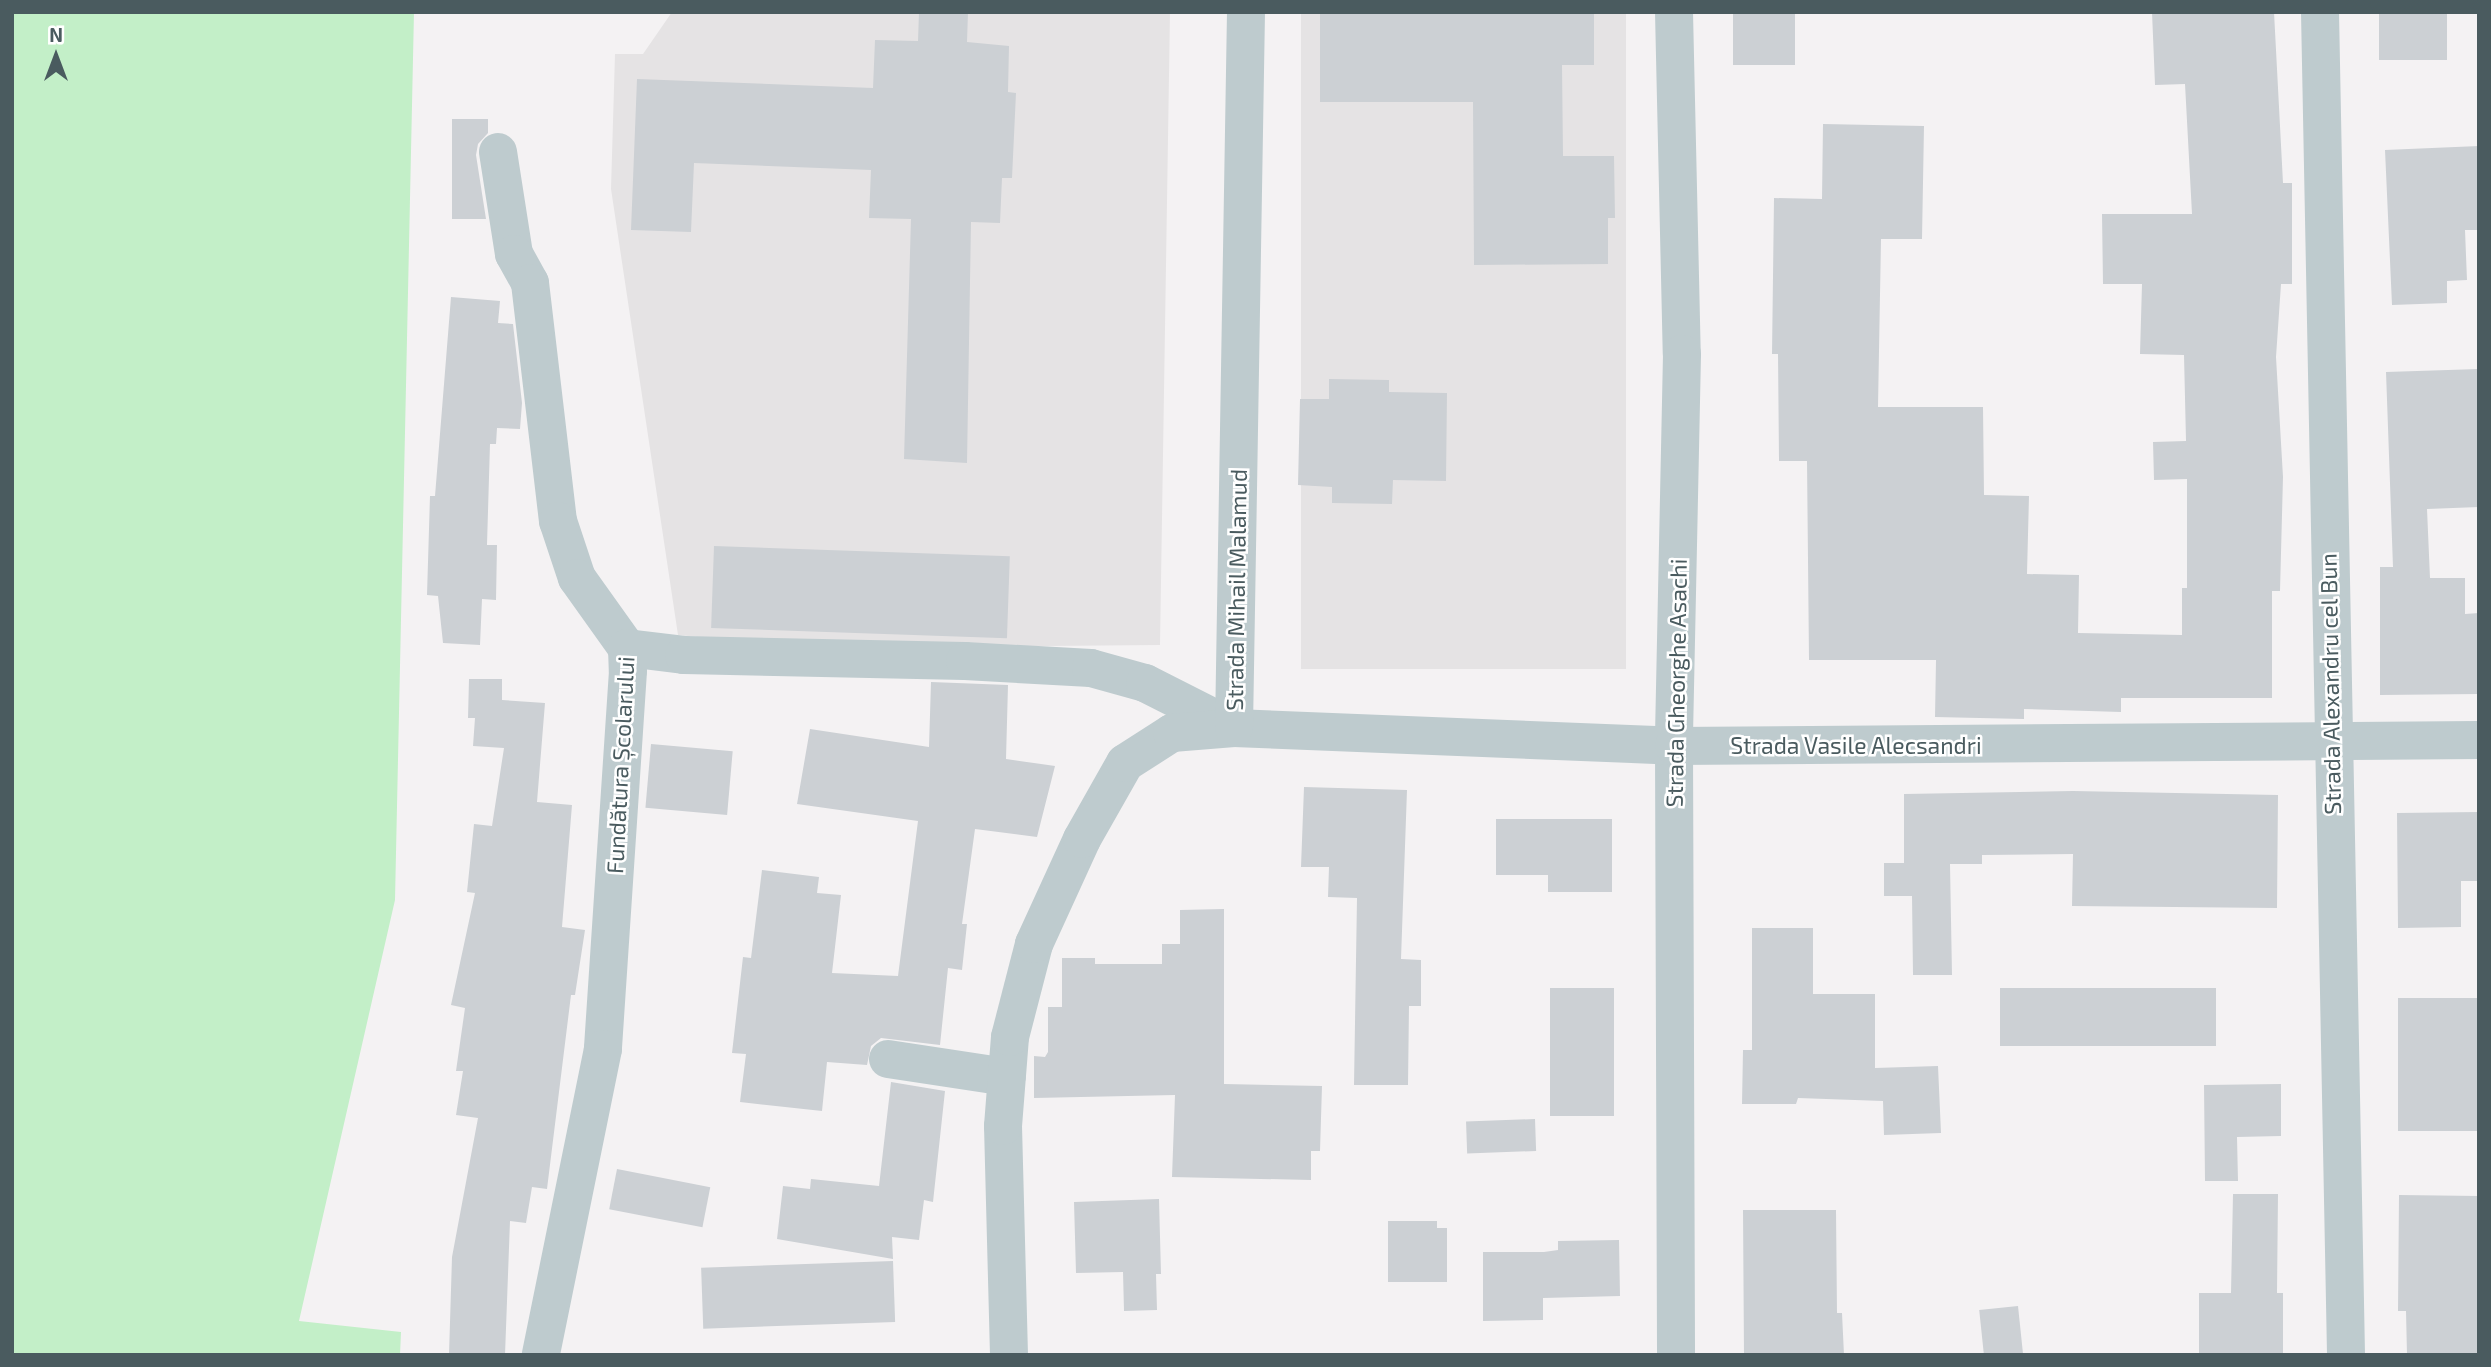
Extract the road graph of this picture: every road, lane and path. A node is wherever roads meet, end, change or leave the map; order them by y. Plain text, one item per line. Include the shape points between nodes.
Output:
1 (1246, 12) edge
2 (1674, 12) edge
3 (2320, 12) edge
4 (498, 152) dead end
5 (628, 648) junction
6 (1234, 728) junction
7 (2479, 740) edge
8 (2331, 742) junction
9 (1674, 746) junction
10 (888, 1059) dead end
11 (1007, 1077) junction
12 (541, 1355) edge
13 (1009, 1355) edge
14 (1676, 1355) edge
15 (2346, 1355) edge

1 - 6 street, Strada Mihail Malamud
2 - 9 street, Strada Gheorghe Asachi via 1682,354
3 - 8 street, Strada Alexandru cel Bun
4 - 5 street, Fundătura Școlarului via 514,254 530,283 558,522 577,578
5 - 6 street via 684,656 965,660 1091,668 1145,683
5 - 12 street, Fundătura Școlarului via 603,1049
6 - 9 street, Strada Vasile Alecsandri
6 - 11 street, Strada Mihail Malamud via 1172,733 1125,763 1082,839 1034,944 1010,1037
7 - 8 street, Strada Vasile Alecsandri
8 - 9 street, Strada Vasile Alecsandri
8 - 15 street, Strada Alexandru cel Bun
9 - 14 street, Strada Gheorghe Asachi
10 - 11 street
11 - 13 street, Strada Mihail Malamud via 1003,1126

